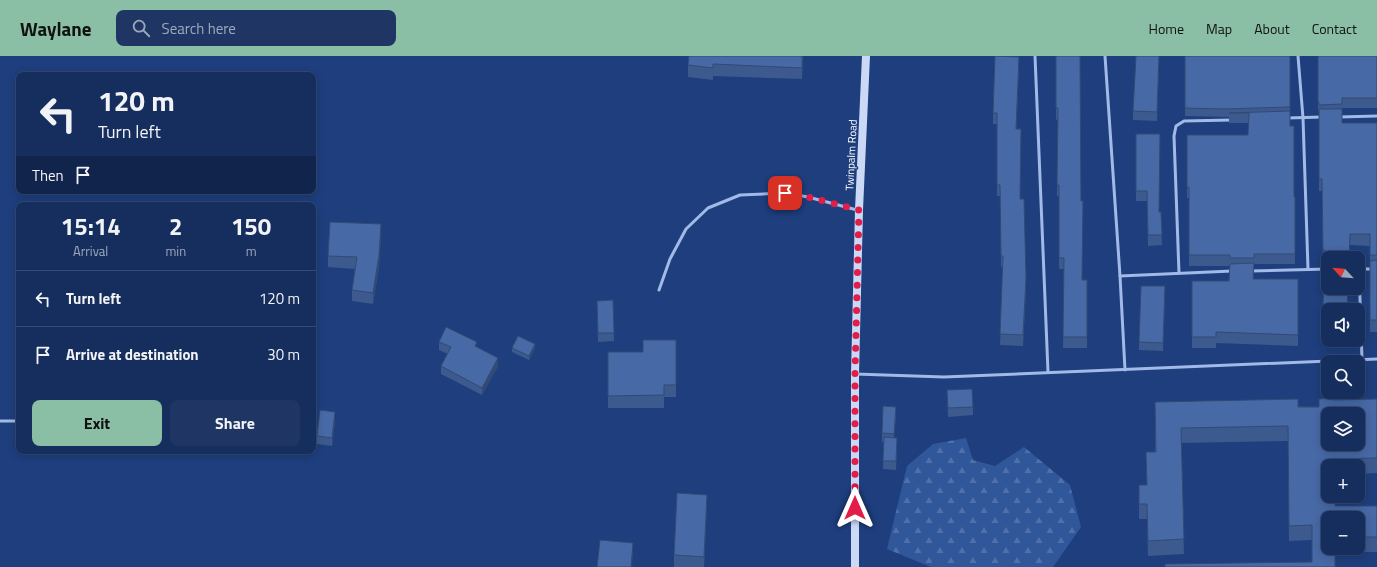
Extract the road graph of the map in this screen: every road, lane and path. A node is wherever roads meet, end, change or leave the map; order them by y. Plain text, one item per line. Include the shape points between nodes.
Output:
1 (866, 56) edge
2 (1035, 56) edge
3 (1104, 56) edge
4 (1298, 56) edge
5 (1377, 116) edge
6 (1325, 117) edge
7 (1332, 117) edge
8 (1303, 118) junction
9 (1279, 119) edge
10 (1232, 120) dead end
11 (859, 210) junction
12 (1308, 269) junction
13 (1321, 269) edge
14 (1365, 269) edge
15 (1377, 269) edge
16 (1240, 271) edge
17 (1247, 271) edge
18 (1179, 273) junction
19 (1120, 276) junction
20 (659, 290) dead end
21 (1360, 295) edge
22 (1362, 355) edge
23 (1377, 359) edge
24 (1365, 360) edge
25 (1321, 362) edge
26 (1124, 370) junction
27 (1048, 372) junction
28 (855, 374) junction
29 (0, 421) edge
30 (16, 421) edge
31 (855, 567) edge

1 - 11 main road, Twinpalm Road
2 - 27 lane
3 - 19 lane
4 - 8 lane
5 - 7 lane
6 - 8 lane
8 - 9 lane
8 - 12 lane
10 - 18 lane via 1184,121 1176,126 1174,136
11 - 20 lane via 785,193 740,195 708,208 686,229 670,259
11 - 28 main road, Twinpalm Road
12 - 13 lane
12 - 17 lane
14 - 15 lane
16 - 18 lane
18 - 19 lane
19 - 26 lane
21 - 22 lane
23 - 24 lane
25 - 26 lane
26 - 27 lane
27 - 28 lane via 944,377
28 - 31 main road, Twinpalm Road
29 - 30 lane

